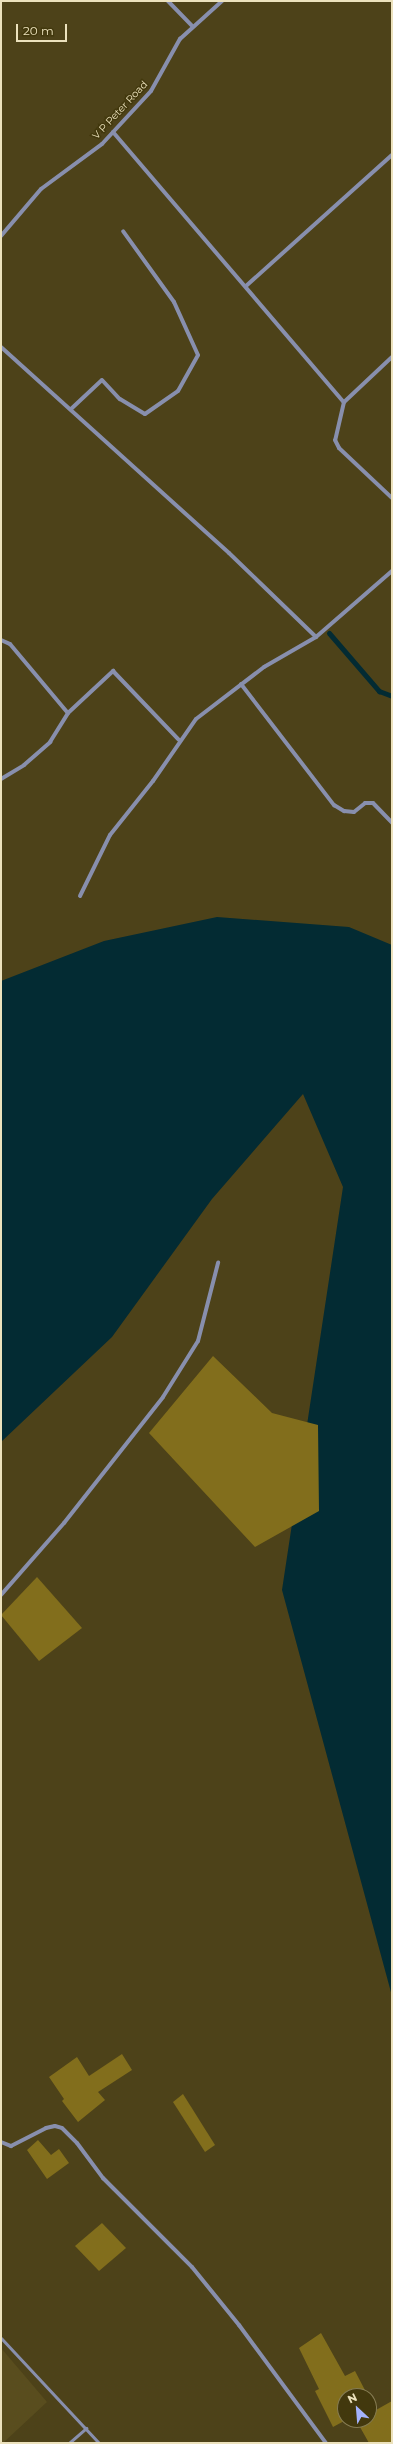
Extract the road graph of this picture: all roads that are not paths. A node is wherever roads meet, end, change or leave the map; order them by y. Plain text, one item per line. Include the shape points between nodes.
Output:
1 (168, 1) edge
2 (222, 1) edge
3 (192, 26) junction
4 (112, 132) junction
5 (392, 154) edge
6 (122, 231) dead end
7 (1, 236) edge
8 (246, 286) junction
9 (1, 347) edge
10 (392, 357) edge
11 (344, 402) junction
12 (71, 409) junction
13 (392, 498) edge
14 (392, 571) edge
15 (316, 637) junction
16 (1, 640) edge
17 (242, 684) junction
18 (68, 713) junction
19 (179, 740) junction
20 (1, 779) edge
21 (392, 823) edge
22 (80, 896) dead end
23 (218, 1263) dead end
24 (1, 1595) edge
25 (1, 2142) edge
26 (1, 2338) edge
27 (86, 2428) junction
28 (69, 2443) edge
29 (99, 2443) edge
30 (326, 2443) edge

1 - 3 street
2 - 3 street, V P Peter Road
3 - 4 street, V P Peter Road via 180,38 152,91
4 - 7 street, V P Peter Road via 102,144 41,189
4 - 8 street
5 - 8 street
6 - 12 street via 174,302 198,355 178,391 145,414 120,399 102,380
8 - 11 street
9 - 12 street
10 - 11 street
11 - 13 street via 335,440
12 - 15 street
14 - 15 street
15 - 17 street via 264,667
16 - 18 street via 10,644
17 - 19 street via 196,719
17 - 21 street via 334,805 344,811 354,812 365,803 373,803
18 - 19 street via 113,671
18 - 20 street via 50,742 24,765
19 - 22 street via 153,781 110,835
23 - 24 street via 198,1341 163,1397 69,1516
25 - 30 street via 11,2146 46,2128 62,2128 77,2143 103,2178 192,2267 240,2325
26 - 27 lane
27 - 28 lane
27 - 29 lane

